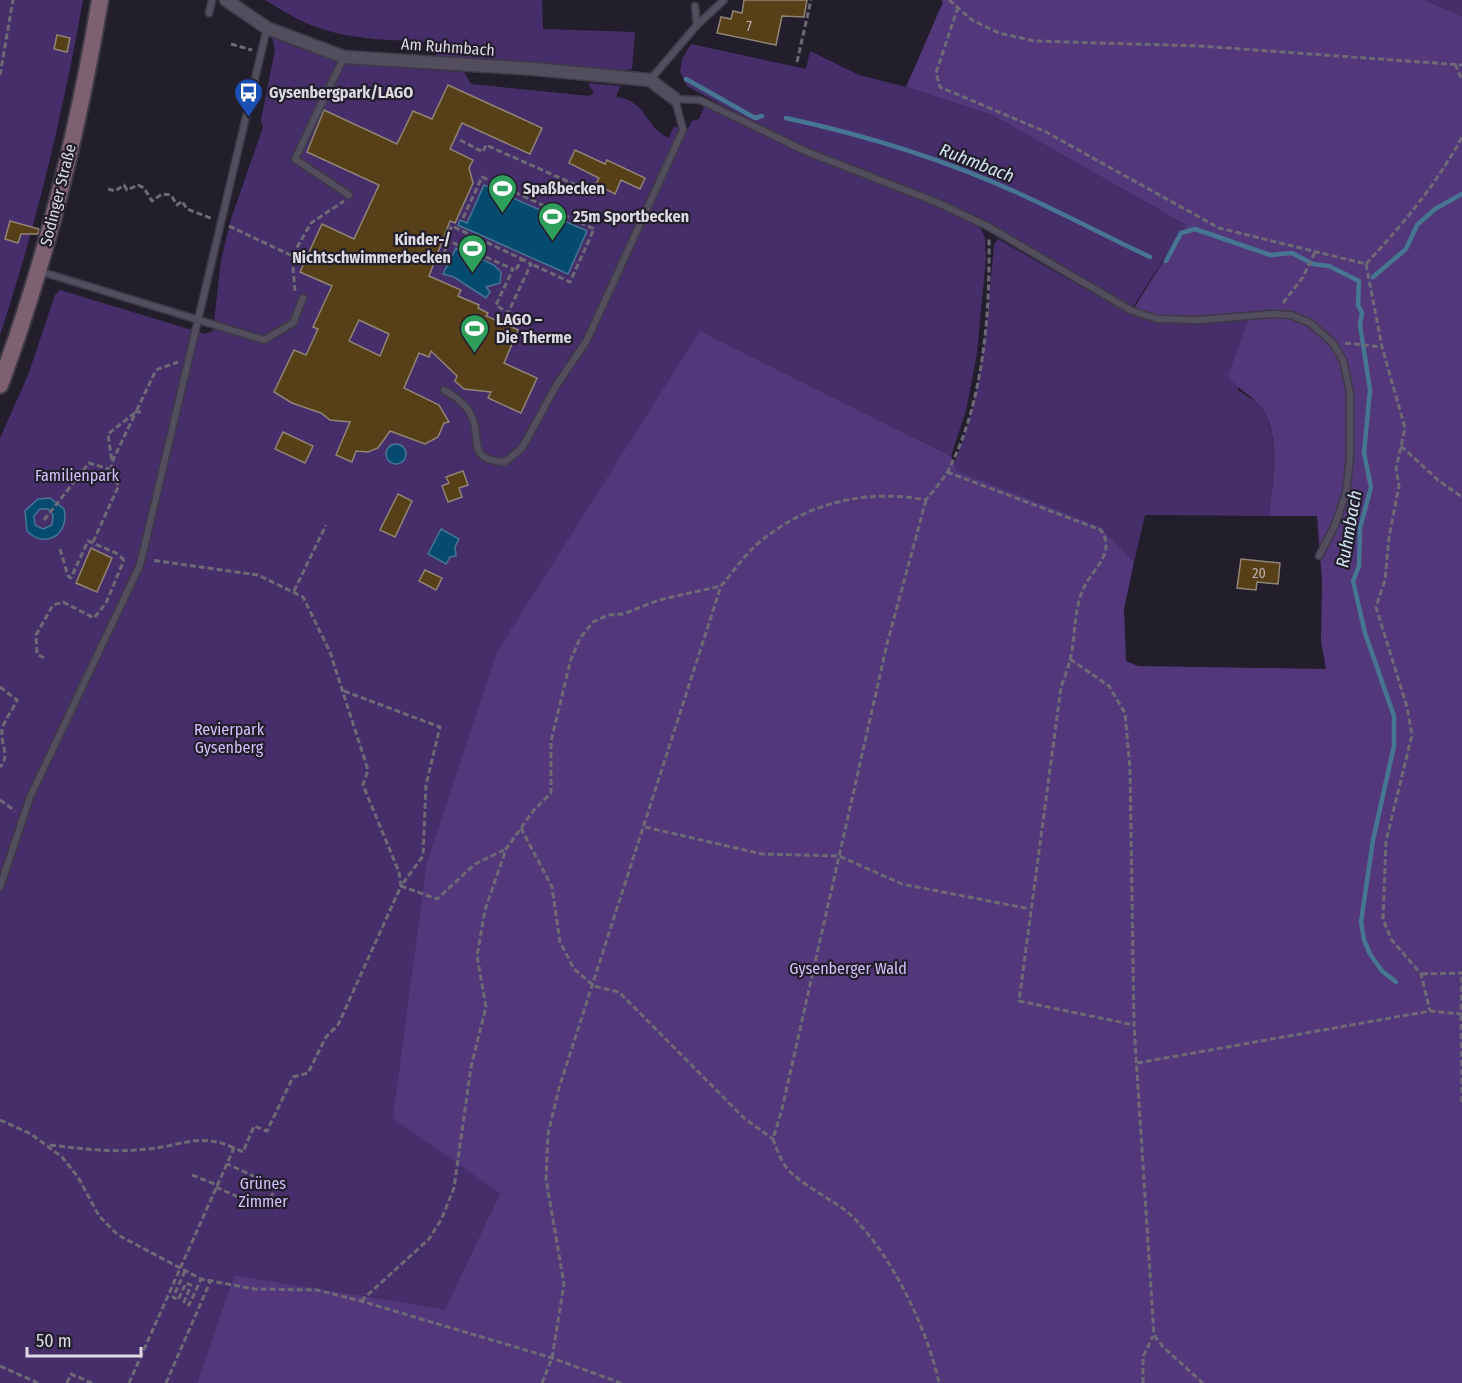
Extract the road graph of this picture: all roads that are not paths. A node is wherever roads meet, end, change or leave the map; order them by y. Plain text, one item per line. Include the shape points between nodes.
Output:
1 (100, 0) edge
2 (213, 0) edge
3 (226, 0) edge
4 (723, 0) edge
5 (695, 6) dead end
6 (209, 13) dead end
7 (697, 25) junction
8 (267, 28) junction
9 (344, 57) junction
10 (650, 80) junction
11 (675, 99) junction
12 (349, 195) road end
13 (38, 271) junction
14 (303, 298) road end
15 (199, 318) junction
16 (0, 385) edge
17 (444, 390) dead end
18 (1319, 556) dead end
19 (0, 886) edge

1 - 13 main road, Sodinger Straße via 72,142
2 - 6 lane
3 - 8 street, Am Ruhmbach
4 - 7 lane
5 - 7 lane
7 - 10 lane
8 - 9 street, Am Ruhmbach
8 - 15 lane
9 - 10 street, Am Ruhmbach
9 - 12 lane via 295,159
10 - 11 street
11 - 17 lane via 683,130 660,184 587,340 522,448 505,462 484,456 477,449 474,421 459,399
11 - 18 lane via 700,100 805,151 936,202 989,227 1113,300 1150,316 1199,320 1273,314 1291,315 1310,323 1332,342 1343,360 1350,392 1346,492
13 - 15 lane
13 - 16 main road, Sodinger Straße
14 - 15 lane via 293,323 264,339
15 - 19 lane via 140,562 21,816

